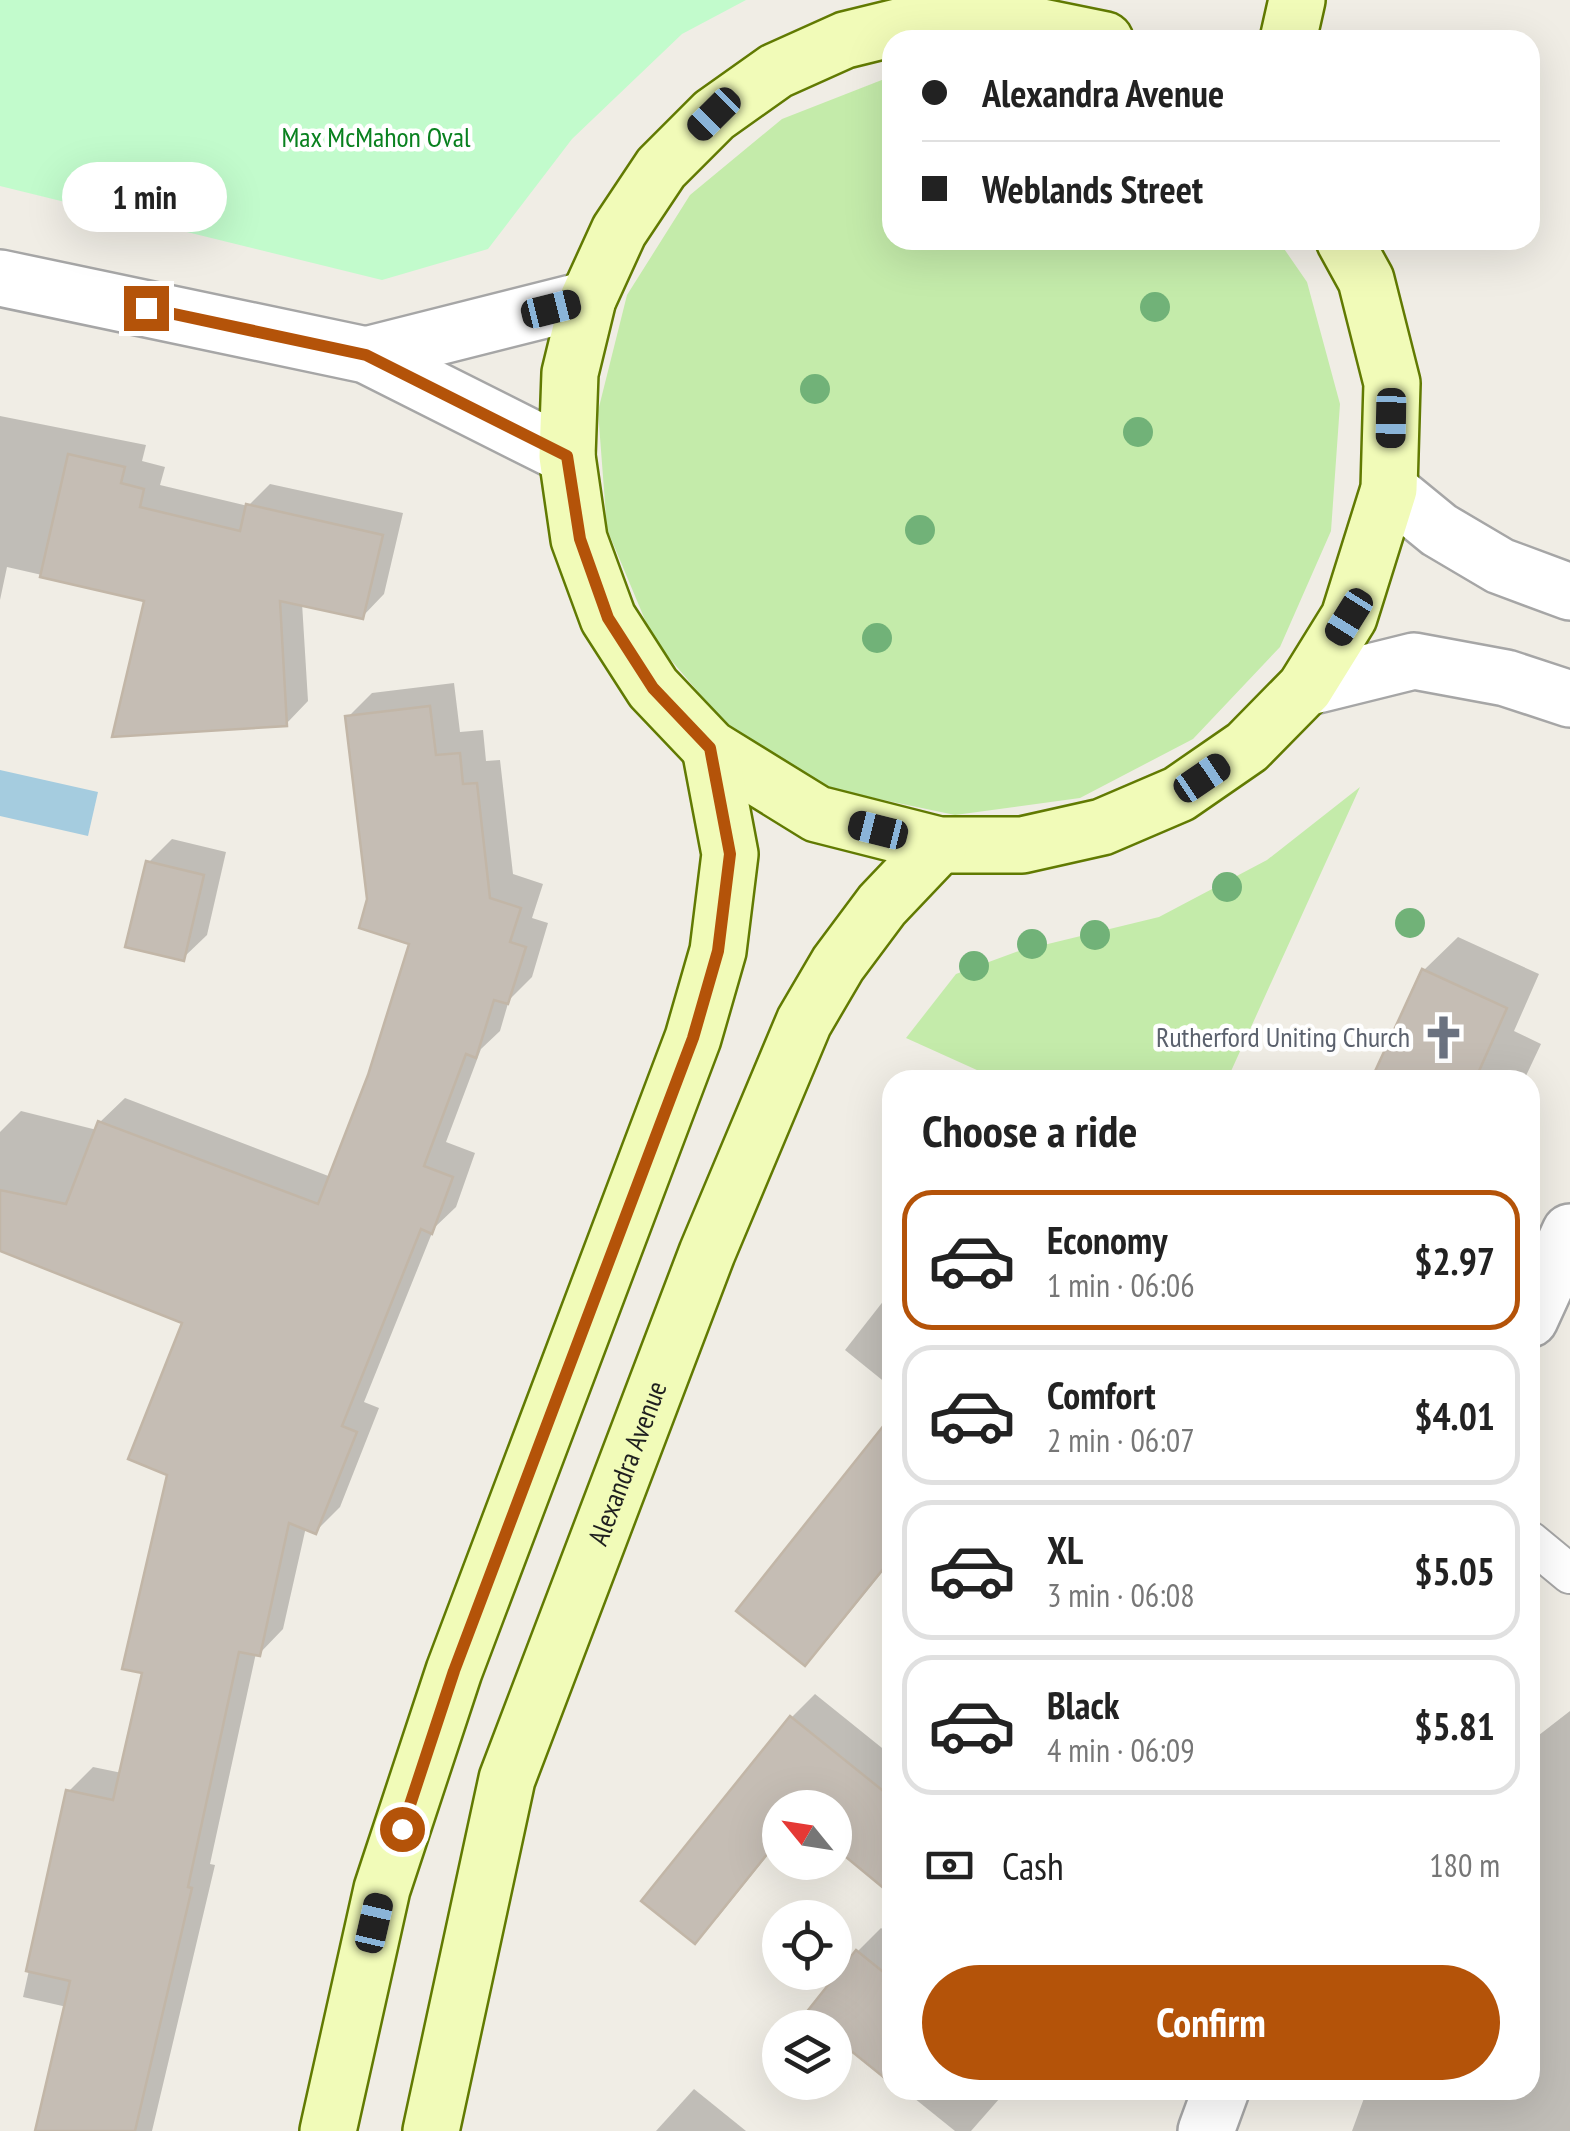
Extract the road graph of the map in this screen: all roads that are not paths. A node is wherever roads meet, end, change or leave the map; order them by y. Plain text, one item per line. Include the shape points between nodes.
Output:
1 (1092, 0) edge
2 (1297, 0) edge
3 (1039, 24) junction
4 (886, 30) edge
5 (1064, 30) edge
6 (1290, 30) edge
7 (882, 31) edge
8 (1350, 250) edge
9 (0, 278) edge
10 (588, 300) junction
11 (366, 355) junction
12 (567, 456) junction
13 (1390, 489) junction
14 (1570, 592) edge
15 (1305, 688) junction
16 (1570, 699) edge
17 (710, 748) junction
18 (939, 845) junction
19 (1570, 1232) edge
20 (1540, 1296) edge
21 (1540, 1549) edge
22 (1570, 1574) edge
23 (1218, 2100) edge
24 (328, 2131) edge
25 (431, 2131) edge
26 (1206, 2131) edge

1 - 3 main road
2 - 6 main road
3 - 4 main road via 993,17
3 - 5 main road
7 - 10 main road via 776,71 714,114 661,168 618,231
8 - 13 main road via 1366,280 1392,383
9 - 11 street
10 - 11 street
10 - 12 main road via 570,373
11 - 12 street
12 - 17 main road via 580,539 608,618 653,688
13 - 14 street via 1438,530 1500,566
13 - 15 main road via 1349,617
15 - 16 street via 1414,661 1506,678
15 - 18 main road via 1247,747 1179,794 1102,828 1022,845
17 - 18 main road via 817,814
17 - 24 main road via 730,854 715,964 421,1770 382,1888
18 - 25 main road, Alexandra Avenue via 871,920 804,1022 707,1253 507,1779
19 - 20 street
21 - 22 lane
23 - 26 street

